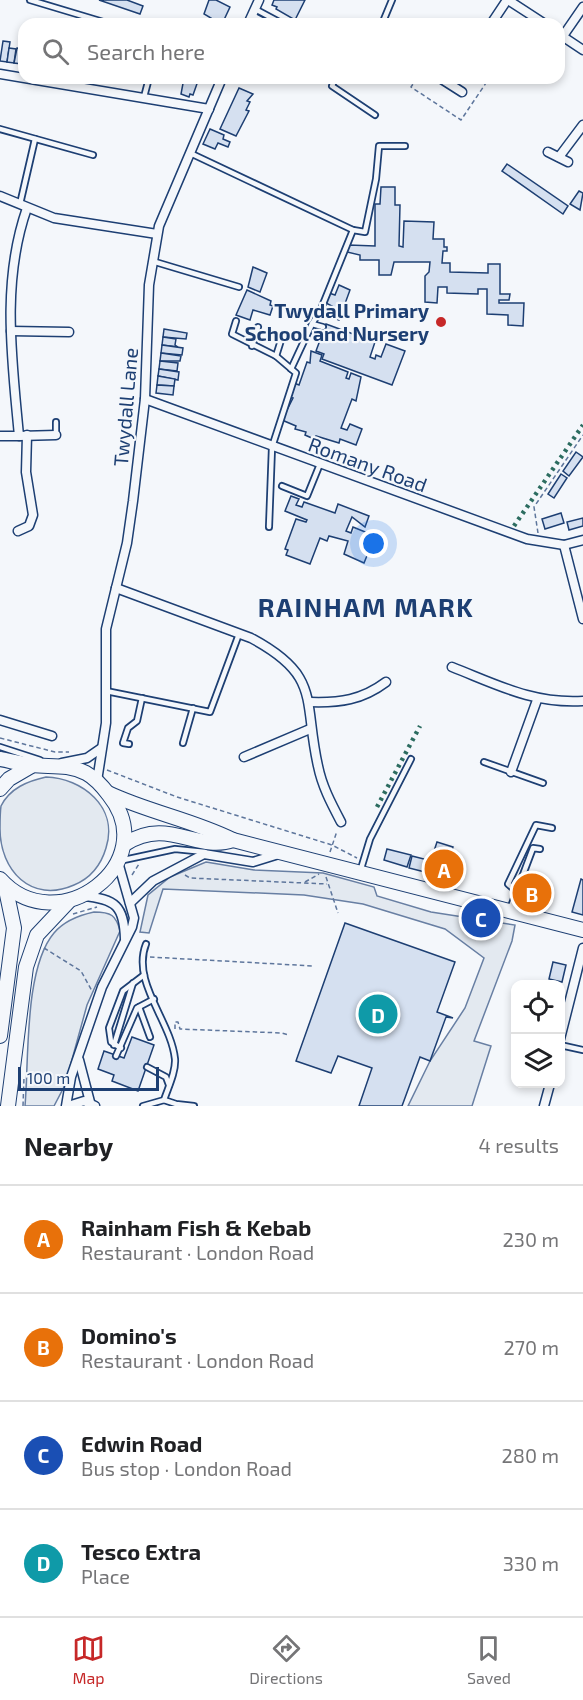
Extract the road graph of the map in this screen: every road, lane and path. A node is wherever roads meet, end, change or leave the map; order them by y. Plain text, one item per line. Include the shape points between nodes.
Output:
1 (30, 0) edge
2 (392, 0) edge
3 (507, 0) edge
4 (256, 8) edge
5 (583, 8) edge
6 (90, 18) edge
7 (273, 18) edge
8 (384, 18) edge
9 (495, 18) edge
10 (536, 18) edge
11 (565, 30) edge
12 (565, 38) edge
13 (583, 50) edge
14 (0, 74) edge
15 (18, 77) edge
16 (60, 84) edge
17 (148, 84) edge
18 (219, 84) edge
19 (333, 84) edge
20 (413, 84) edge
21 (455, 84) edge
22 (485, 84) edge
23 (462, 92) dead end
24 (144, 98) junction
25 (209, 109) junction
26 (375, 115) dead end
27 (583, 125) edge
28 (0, 129) edge
29 (35, 139) junction
30 (405, 146) dead end
31 (548, 152) dead end
32 (190, 153) junction
33 (93, 155) dead end
34 (560, 157) junction
35 (568, 162) dead end
36 (0, 196) edge
37 (24, 206) junction
38 (353, 230) junction
39 (157, 234) junction
40 (152, 261) junction
41 (239, 287) dead end
42 (236, 321) dead end
43 (312, 324) junction
44 (258, 327) dead end
45 (323, 327) dead end
46 (11, 331) junction
47 (69, 332) dead end
48 (282, 337) dead end
49 (252, 346) junction
50 (276, 356) junction
51 (291, 369) junction
52 (145, 399) junction
53 (56, 422) dead end
54 (56, 435) joint
55 (583, 435) edge
56 (0, 436) edge
57 (23, 436) junction
58 (272, 447) junction
59 (320, 464) junction
60 (282, 486) dead end
61 (268, 527) dead end
62 (18, 531) dead end
63 (583, 540) edge
64 (540, 542) junction
65 (564, 545) junction
66 (116, 588) junction
67 (583, 619) edge
68 (239, 634) junction
69 (452, 667) dead end
70 (386, 682) dead end
71 (106, 692) junction
72 (142, 698) junction
73 (537, 700) junction
74 (583, 701) edge
75 (310, 702) junction
76 (193, 708) junction
77 (0, 720) edge
78 (310, 729) junction
79 (52, 736) dead end
80 (0, 738) edge
81 (183, 743) dead end
82 (129, 744) dead end
83 (0, 747) edge
84 (100, 749) junction
85 (68, 752) dead end
86 (244, 757) dead end
87 (0, 759) edge
88 (411, 759) dead end
89 (484, 762) dead end
90 (33, 765) junction
91 (56, 765) junction
92 (105, 769) dead end
93 (511, 772) junction
94 (97, 781) junction
95 (543, 783) dead end
96 (0, 789) edge
97 (108, 793) junction
98 (177, 797) junction
99 (174, 804) dead end
100 (341, 822) joint
101 (552, 828) dead end
102 (233, 840) junction
103 (125, 844) junction
104 (332, 845) junction
105 (540, 849) dead end
106 (284, 853) junction
107 (214, 854) junction
108 (117, 862) junction
109 (361, 866) junction
110 (182, 873) dead end
111 (3, 882) edge
112 (304, 882) junction
113 (327, 884) junction
114 (516, 891) junction
115 (83, 896) junction
116 (69, 901) junction
117 (130, 903) junction
118 (98, 907) dead end
119 (508, 912) junction
120 (338, 913) dead end
121 (64, 918) dead end
122 (583, 930) edge
123 (125, 940) junction
124 (146, 944) dead end
125 (42, 945) dead end
126 (583, 948) edge
127 (141, 957) junction
128 (314, 966) dead end
129 (144, 975) junction
130 (133, 983) junction
131 (100, 994) junction
132 (154, 999) junction
133 (139, 1007) junction
134 (169, 1034) junction
135 (562, 1034) edge
136 (289, 1035) dead end
137 (0, 1036) edge
138 (150, 1037) dead end
139 (114, 1045) junction
140 (565, 1046) edge
141 (121, 1048) junction
142 (583, 1050) edge
143 (116, 1056) dead end
144 (79, 1059) junction
145 (147, 1067) dead end
146 (169, 1085) junction
147 (549, 1088) edge
148 (164, 1100) junction
149 (93, 1104) edge
150 (8, 1106) edge
151 (67, 1106) edge
152 (143, 1106) edge
153 (194, 1106) edge
154 (544, 1106) edge

1 - 6 lane
2 - 8 lane
3 - 9 street
3 - 10 street
4 - 7 lane
5 - 11 street
12 - 13 street
14 - 15 street
16 - 24 street
17 - 24 lane
18 - 25 street, Twydall Lane
19 - 26 lane
20 - 22 path via 411,87 461,120
21 - 23 street
24 - 25 street
25 - 32 street, Twydall Lane
27 - 34 street
28 - 29 lane
29 - 33 lane
29 - 37 lane
30 - 38 lane via 379,146 365,232
31 - 34 street
32 - 38 lane
32 - 39 street, Twydall Lane
34 - 35 street
36 - 37 street
37 - 39 street via 72,222
37 - 46 street via 10,291
38 - 43 lane
39 - 40 street, Twydall Lane
40 - 41 lane
40 - 52 street, Twydall Lane
42 - 49 lane via 232,334
43 - 45 lane
43 - 51 lane
44 - 49 lane
46 - 47 street
46 - 57 street
48 - 50 lane
49 - 50 lane
50 - 51 lane
51 - 58 lane via 296,373
52 - 58 street, Romany Road
52 - 66 street, Twydall Lane via 127,543
53 - 54 lane
54 - 57 street
55 - 64 path via 534,507
56 - 57 street
57 - 62 street via 33,515 28,526
58 - 59 street, Romany Road
58 - 61 lane
59 - 60 lane via 307,496
59 - 64 street, Romany Road
63 - 65 street, Romany Road
64 - 65 street, Romany Road
65 - 67 street
66 - 68 street
66 - 71 street, Twydall Lane via 106,629
68 - 75 street via 272,649 296,671
68 - 76 lane via 210,712
69 - 73 street
70 - 75 street via 355,700
71 - 72 lane
71 - 84 street, Twydall Lane via 106,723
72 - 76 lane
72 - 82 lane via 137,721 128,728 123,742
73 - 74 street
73 - 93 street
75 - 78 street
76 - 81 lane
77 - 79 street
78 - 86 street
78 - 100 street via 323,788
80 - 85 path
83 - 91 lane
84 - 91 street via 87,758
84 - 94 street, Twydall Lane
87 - 90 main road
88 - 109 lane via 370,839
89 - 93 lane
90 - 91 main road
90 - 96 main road
91 - 94 main road
92 - 98 path
93 - 95 lane
94 - 97 main road
97 - 102 main road
97 - 103 main road via 123,818
98 - 99 path
98 - 104 path
100 - 104 path
101 - 114 lane via 536,825 508,884
102 - 103 main road via 223,844 161,832 136,837
102 - 106 main road
103 - 108 main road
104 - 109 path
105 - 114 lane via 533,848
106 - 107 street via 253,862
106 - 109 main road
107 - 108 lane via 175,849
107 - 117 street via 204,854 176,867 153,881
108 - 115 main road via 102,882
108 - 117 street
109 - 119 main road
110 - 112 path via 190,878
111 - 116 main road via 35,901
111 - 137 main road via 14,928
112 - 113 path
112 - 113 path via 324,872
113 - 120 path
114 - 119 lane
115 - 116 main road
115 - 123 street via 102,898 118,908 124,919
116 - 150 main road via 37,935 26,967
117 - 123 street via 134,918
118 - 121 path
119 - 122 main road
123 - 131 street
124 - 127 lane
125 - 131 path via 81,971 90,990
126 - 135 street
127 - 128 path
127 - 129 lane
129 - 130 lane
129 - 132 lane
130 - 139 lane
130 - 139 lane via 123,991 109,1028 108,1037
131 - 144 street
132 - 133 lane
132 - 134 lane
133 - 138 lane
133 - 141 lane
134 - 136 path via 178,1022 180,1029
134 - 146 lane via 175,1061
139 - 141 lane
140 - 142 lane
141 - 143 lane
144 - 149 street
144 - 151 street via 71,1077
145 - 146 lane via 166,1077
146 - 148 lane
147 - 154 street
148 - 152 lane
148 - 153 lane
149 - 151 street via 77,1101

